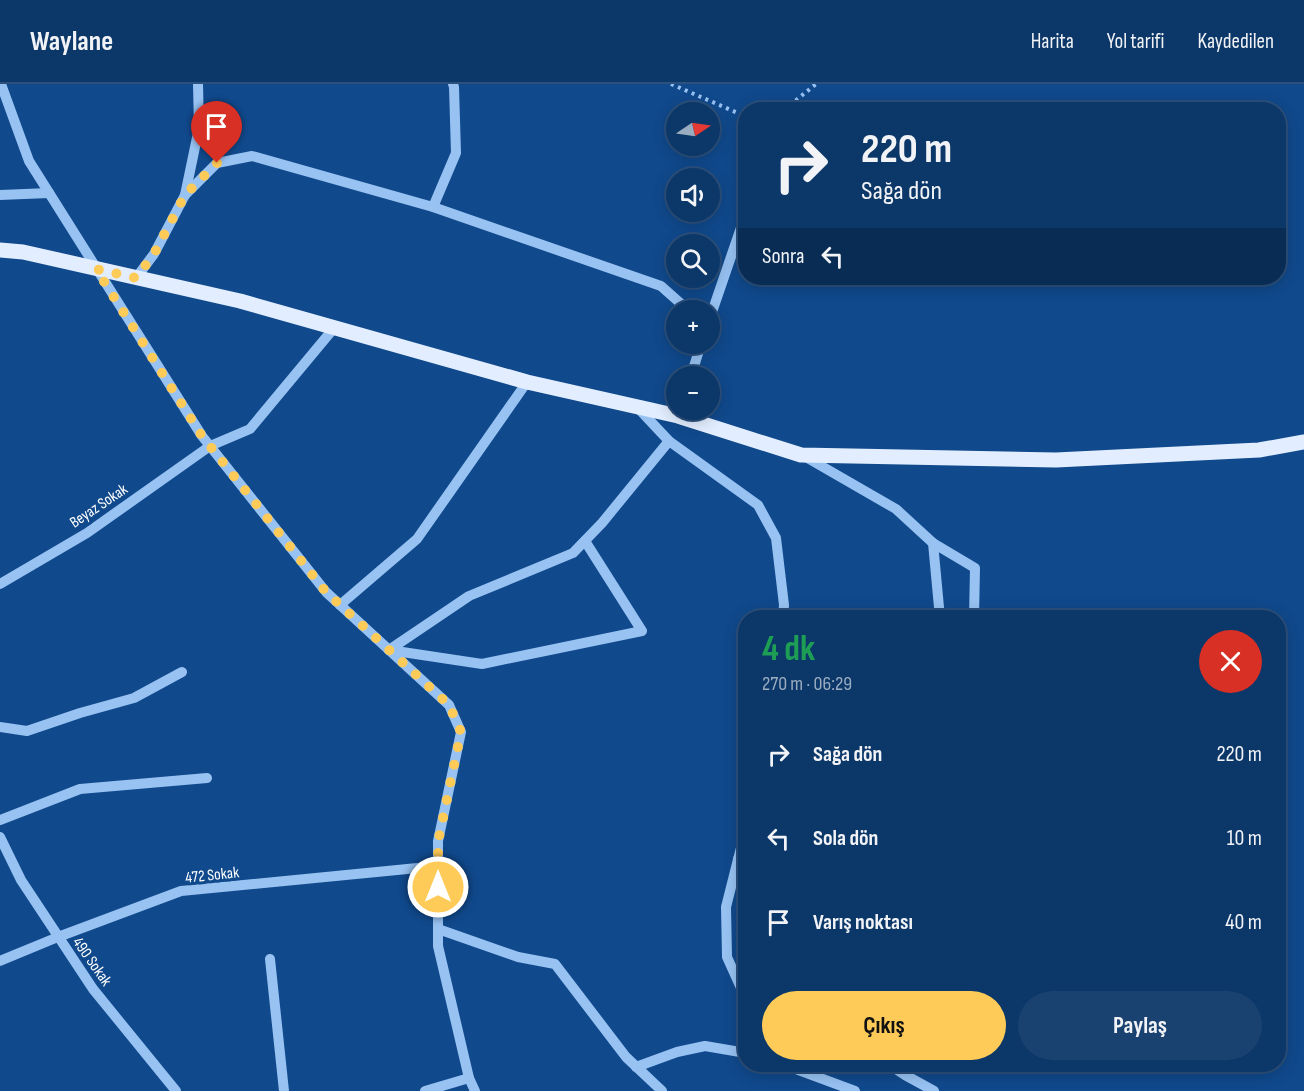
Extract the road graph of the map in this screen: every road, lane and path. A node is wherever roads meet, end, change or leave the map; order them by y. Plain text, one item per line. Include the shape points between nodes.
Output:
1 (2, 84) edge
2 (198, 84) edge
3 (453, 84) edge
4 (671, 84) edge
5 (816, 84) edge
6 (794, 102) edge
7 (738, 113) edge
8 (49, 193) junction
9 (0, 195) edge
10 (185, 195) junction
11 (434, 207) junction
12 (738, 236) edge
13 (0, 250) edge
14 (96, 269) junction
15 (136, 278) junction
16 (677, 300) edge
17 (716, 300) edge
18 (334, 328) junction
19 (527, 382) junction
20 (637, 406) junction
21 (666, 411) edge
22 (699, 420) edge
23 (669, 441) junction
24 (1304, 442) edge
25 (210, 446) junction
26 (801, 455) junction
27 (585, 541) junction
28 (933, 543) junction
29 (0, 584) edge
30 (340, 605) junction
31 (784, 610) edge
32 (939, 610) edge
33 (974, 610) edge
34 (388, 650) junction
35 (182, 672) dead end
36 (0, 727) edge
37 (207, 778) dead end
38 (0, 820) edge
39 (0, 837) edge
40 (738, 859) edge
41 (438, 866) junction
42 (438, 929) junction
43 (58, 937) junction
44 (270, 959) dead end
45 (0, 961) edge
46 (738, 980) edge
47 (738, 1052) edge
48 (636, 1066) junction
49 (804, 1072) edge
50 (900, 1072) edge
51 (469, 1078) junction
52 (176, 1091) edge
53 (284, 1091) edge
54 (425, 1091) edge
55 (475, 1091) edge
56 (662, 1091) edge
57 (855, 1091) edge
58 (934, 1091) edge

1 - 8 street via 29,161
2 - 10 street via 199,128
3 - 11 street via 456,153
4 - 7 path
5 - 6 path
8 - 9 street
8 - 14 street
10 - 11 street via 217,163 252,156
10 - 15 street via 154,254
11 - 16 street via 661,286
12 - 17 street
13 - 14 main road
14 - 15 main road
14 - 25 street
15 - 18 main road
18 - 19 main road
18 - 25 street, Beyaz Sokak via 250,429
19 - 20 main road
19 - 30 street via 417,539
20 - 21 main road
20 - 23 street
22 - 26 main road
23 - 27 street
23 - 31 street via 758,505 776,538
24 - 26 main road via 1259,450 1056,460
25 - 29 street, Beyaz Sokak via 87,533
25 - 30 street
26 - 28 street via 896,509
27 - 34 street via 573,553 469,596
27 - 34 street via 642,631 482,663
28 - 32 street
28 - 33 street via 975,568
30 - 34 street
34 - 41 street via 449,705 461,732 438,842
35 - 36 street via 134,698 27,731
37 - 38 street via 80,789
39 - 43 street, 490 Sokak via 21,880
40 - 46 street via 726,907 728,957
41 - 42 street
41 - 43 street, 472 Sokak via 181,891
42 - 48 street via 518,957 555,964
42 - 51 street via 438,946
43 - 45 street, 472 Sokak
43 - 52 street, 490 Sokak via 93,989
44 - 53 street
47 - 48 street via 705,1046
48 - 56 street
49 - 57 street
50 - 58 street
51 - 54 street
51 - 55 street

